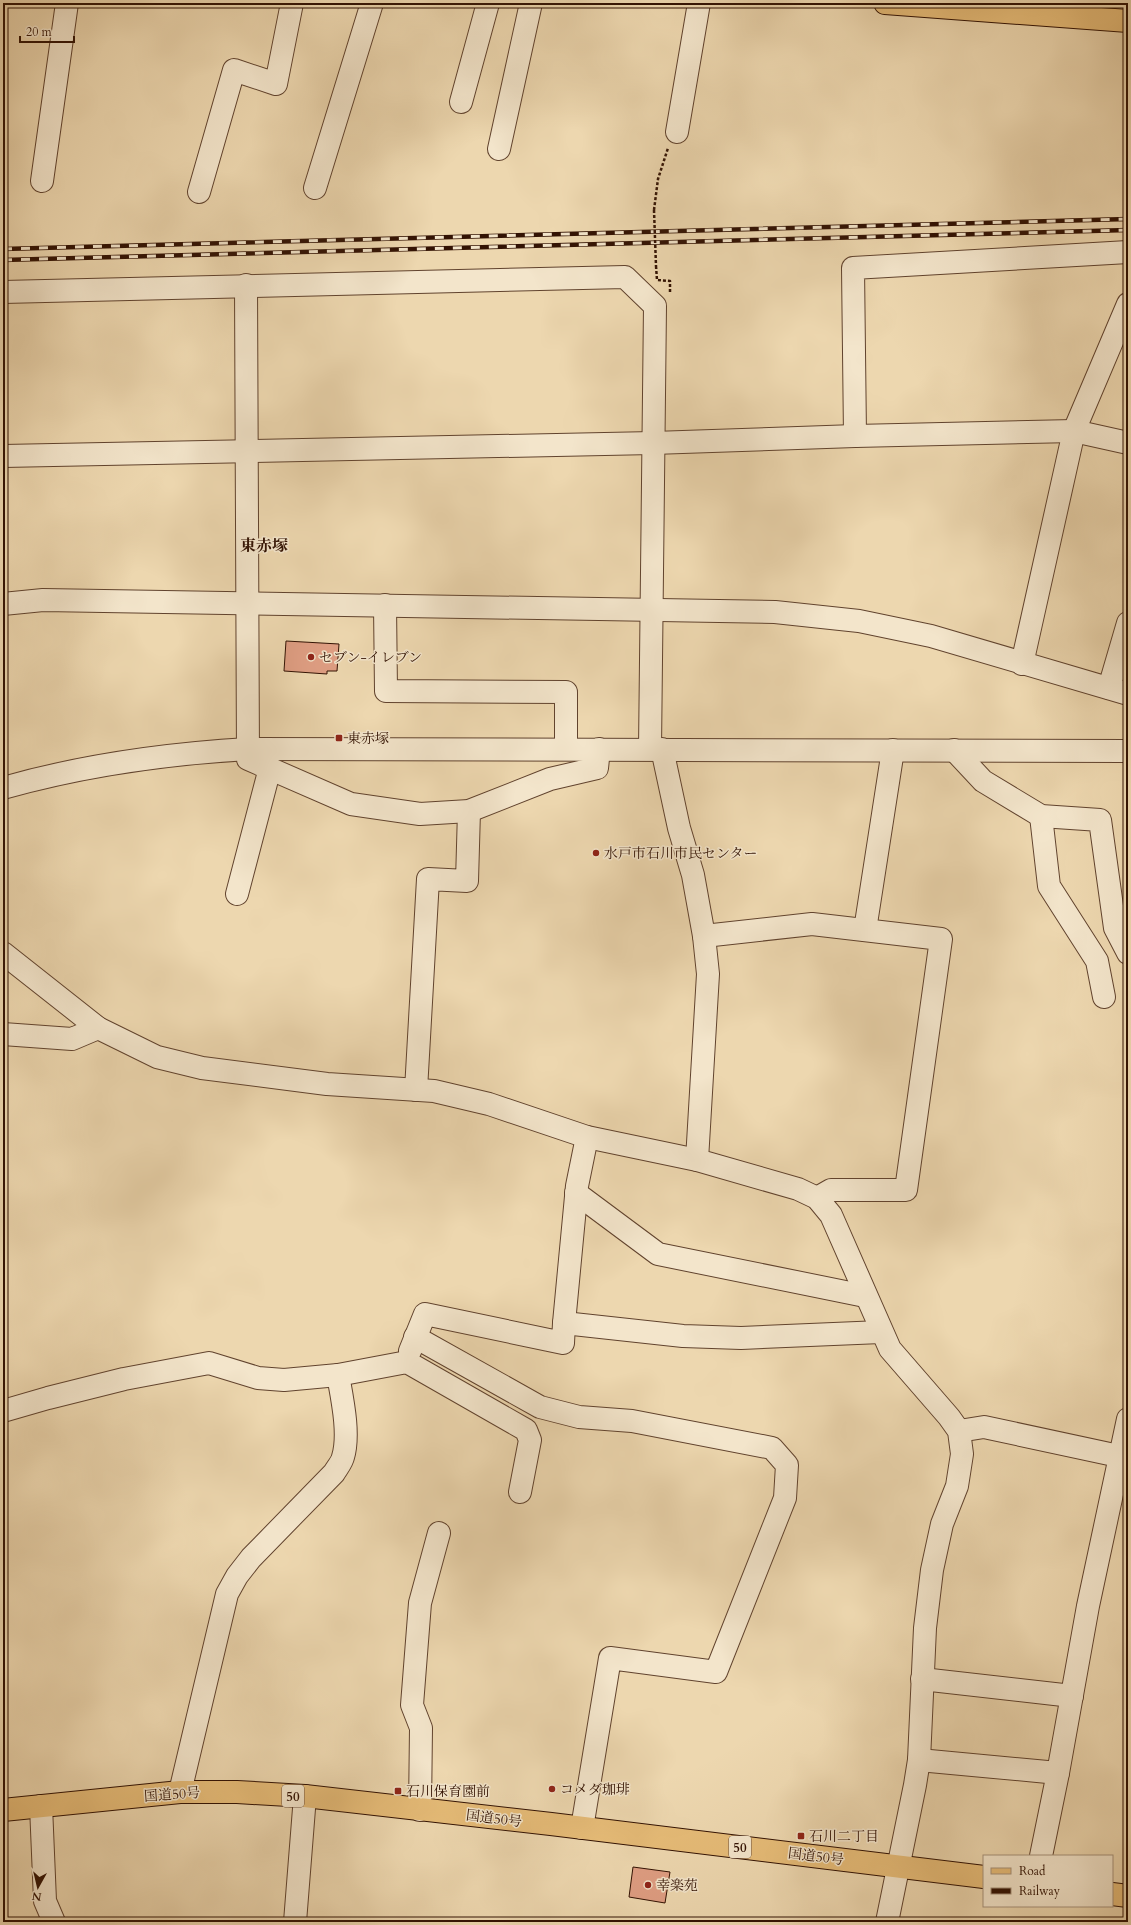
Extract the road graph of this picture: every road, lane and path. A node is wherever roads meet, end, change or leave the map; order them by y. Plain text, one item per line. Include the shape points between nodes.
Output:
1 (67, 3) edge
2 (292, 3) edge
3 (372, 3) edge
4 (488, 3) edge
5 (531, 3) edge
6 (699, 3) edge
7 (885, 3) edge
8 (1032, 9) edge
9 (1128, 21) edge
10 (461, 102) dead end
11 (677, 132) joint
12 (499, 149) dead end
13 (42, 180) dead end
14 (315, 188) dead end
15 (199, 192) dead end
16 (1128, 252) edge
17 (670, 281) dead end
18 (246, 285) junction
19 (3, 292) edge
20 (1128, 304) edge
21 (1074, 431) junction
22 (855, 436) junction
23 (1128, 442) edge
24 (652, 443) junction
25 (246, 450) junction
26 (3, 456) edge
27 (248, 602) junction
28 (3, 604) edge
29 (385, 605) junction
30 (651, 609) junction
31 (1128, 623) edge
32 (1022, 664) junction
33 (1119, 691) edge
34 (248, 749) junction
35 (566, 749) junction
36 (599, 749) junction
37 (656, 749) junction
38 (893, 750) junction
39 (954, 750) junction
40 (1128, 750) edge
41 (270, 768) junction
42 (3, 788) edge
43 (469, 811) junction
44 (1041, 816) junction
45 (237, 894) dead end
46 (865, 930) junction
47 (704, 936) junction
48 (3, 953) edge
49 (1128, 953) edge
50 (1097, 961) junction
51 (1104, 997) dead end
52 (98, 1028) junction
53 (3, 1034) edge
54 (416, 1090) junction
55 (587, 1137) junction
56 (697, 1160) junction
57 (576, 1193) junction
58 (817, 1198) junction
59 (865, 1296) junction
60 (564, 1324) junction
61 (881, 1332) junction
62 (415, 1337) junction
63 (407, 1362) junction
64 (338, 1375) junction
65 (3, 1411) edge
66 (1128, 1419) edge
67 (959, 1431) junction
68 (1124, 1457) edge
69 (520, 1492) dead end
70 (439, 1533) dead end
71 (922, 1679) junction
72 (1072, 1696) junction
73 (919, 1760) junction
74 (1058, 1773) junction
75 (180, 1792) junction
76 (305, 1796) junction
77 (41, 1806) junction
78 (3, 1810) edge
79 (420, 1810) junction
80 (582, 1828) junction
81 (1041, 1855) edge
82 (898, 1865) junction
83 (983, 1877) edge
84 (1113, 1894) edge
85 (1128, 1896) edge
86 (54, 1922) edge
87 (295, 1922) edge
88 (887, 1922) edge

1 - 13 street
2 - 15 street via 276,84 234,70
3 - 14 street
4 - 10 street
5 - 12 street
6 - 11 street
7 - 8 main road
8 - 9 main road
11 - 17 path, bridge via 668,146 658,179 654,210 657,280
16 - 22 street via 852,268
18 - 19 street
18 - 24 street via 625,276 655,306
18 - 25 street
20 - 21 street
21 - 22 street
21 - 23 street
21 - 32 street
22 - 24 street
24 - 25 street
24 - 30 street
25 - 26 street
25 - 27 street
27 - 28 street via 43,600
27 - 29 street
27 - 34 street
29 - 30 street
29 - 35 street via 386,691 566,692
30 - 32 street via 775,612 859,621 930,636
30 - 37 street
31 - 33 street
32 - 33 street
34 - 35 street
34 - 41 street via 248,759
34 - 42 street via 194,752 121,761 40,777
35 - 36 street
36 - 37 street
36 - 43 street via 597,768 550,779
37 - 38 street
37 - 47 street via 692,875
38 - 39 street
38 - 46 street
39 - 40 street
39 - 44 street via 983,781
41 - 43 street via 351,804 420,814
41 - 45 street
43 - 54 street via 467,882 428,879
44 - 49 street via 1100,820 1115,928
44 - 50 street via 1049,886
46 - 47 street via 812,924
46 - 58 street via 941,939 906,1190 831,1190
47 - 56 street via 708,974
48 - 52 street
49 - 50 street
50 - 51 street
52 - 53 street via 72,1039
52 - 54 street via 158,1057 202,1068 327,1084
54 - 55 street via 434,1091 489,1104
55 - 56 street
55 - 57 street
56 - 58 street via 798,1189
57 - 59 street via 658,1254
57 - 60 street
58 - 59 street via 831,1215
59 - 61 street
60 - 61 street via 683,1336 741,1338
60 - 62 street via 563,1343 425,1314
61 - 67 street via 890,1349
62 - 63 street
62 - 80 street via 540,1407 579,1417 632,1421 772,1448 787,1465 785,1498 716,1672 610,1658
63 - 64 street
63 - 69 street via 526,1430 530,1440
64 - 65 street via 299,1380 258,1378 209,1363 124,1379
64 - 75 street via 345,1431 343,1458 334,1473 251,1558 227,1594
66 - 68 street
67 - 68 street via 984,1427
67 - 71 street via 962,1454 960,1472 942,1524 932,1570
68 - 72 street via 1088,1606
70 - 79 street via 420,1603 412,1705 421,1728
71 - 72 street
71 - 73 street
72 - 74 street
73 - 74 street
73 - 82 street
74 - 81 street
75 - 76 main road, 国道50号 / 50
75 - 77 main road, 国道50号 / 50
76 - 79 main road, 国道50号 / 50
76 - 87 street
77 - 78 main road, 国道50号 / 50
77 - 86 street via 46,1901
79 - 80 main road, 国道50号 / 50
80 - 82 main road, 国道50号 / 50
82 - 83 main road, 国道50号 / 50
82 - 88 street
84 - 85 main road

